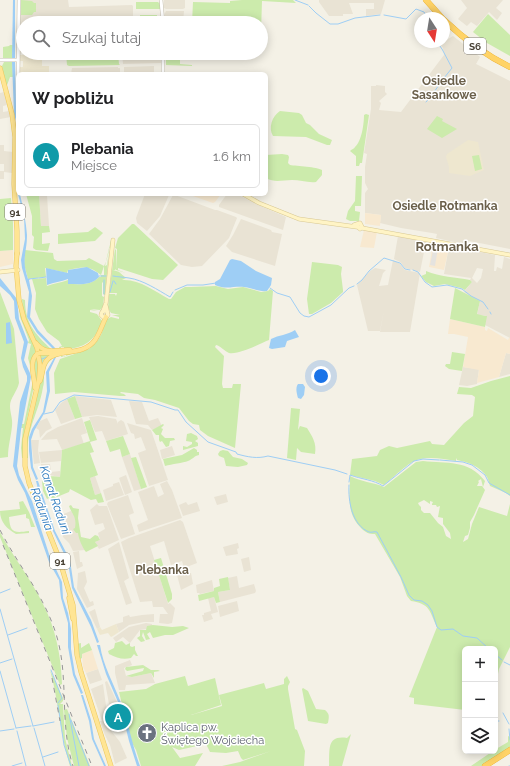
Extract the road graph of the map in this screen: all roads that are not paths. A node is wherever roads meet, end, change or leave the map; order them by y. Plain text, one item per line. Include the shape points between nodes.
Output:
1 (19, 0) edge
2 (162, 0) edge
3 (422, 0) edge
4 (426, 0) edge
5 (433, 12) edge
6 (437, 12) edge
7 (18, 16) edge
8 (163, 16) edge
9 (450, 25) edge
10 (450, 29) edge
11 (16, 45) edge
12 (0, 60) edge
13 (15, 60) junction
14 (163, 60) edge
15 (0, 68) edge
16 (510, 69) edge
17 (17, 72) edge
18 (163, 72) edge
19 (16, 131) edge
20 (247, 196) edge
21 (114, 240) dead end
22 (510, 255) edge
23 (2, 272) edge
24 (16, 272) junction
25 (104, 317) joint
26 (97, 337) junction
27 (34, 340) junction
28 (58, 352) junction
29 (51, 354) junction
30 (36, 388) junction
31 (510, 750) edge
32 (510, 753) edge
33 (111, 766) edge
34 (485, 766) edge
35 (490, 766) edge

1 - 7 street
2 - 8 street
3 - 5 highway
4 - 6 highway, S6
9 - 16 highway, S6 via 484,53
10 - 16 highway, S6 via 483,55
11 - 13 street
12 - 13 street
13 - 17 street
14 - 18 street
15 - 19 main road, 91
19 - 24 main road, 91
20 - 22 main road via 296,218 357,226 360,229 369,228
21 - 25 main road via 105,311 108,314
23 - 24 main road
24 - 27 main road, 91 via 24,319
25 - 26 main road
26 - 28 main road via 84,346
26 - 28 main road via 82,349
27 - 29 main road
27 - 30 main road, 91 via 39,356
28 - 29 main road
29 - 30 main road via 44,363 42,378
29 - 30 main road via 39,354 33,358
30 - 33 main road, 91 via 24,445 26,471 59,558 73,605 77,655 82,677
31 - 34 highway
32 - 35 highway

